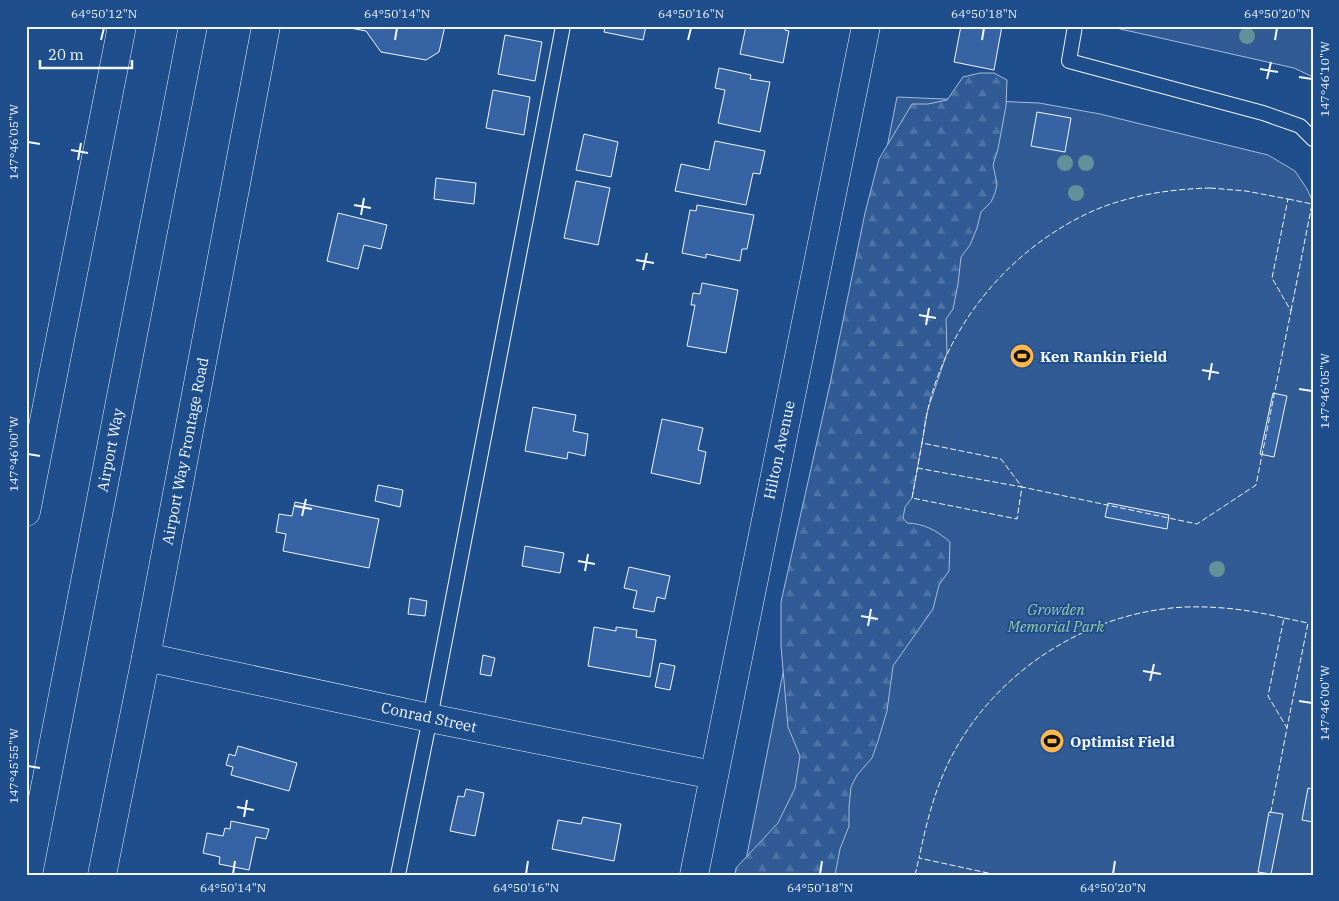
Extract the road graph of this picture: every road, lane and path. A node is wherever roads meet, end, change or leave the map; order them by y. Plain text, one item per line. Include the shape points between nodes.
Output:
1 (122, 26) edge
2 (193, 26) edge
3 (266, 26) edge
4 (563, 26) edge
5 (866, 26) edge
6 (1075, 26) edge
7 (1313, 138) edge
8 (26, 512) edge
9 (146, 657) junction
10 (430, 718) junction
11 (713, 775) junction
12 (28, 875) edge
13 (102, 875) edge
14 (398, 875) edge
15 (694, 875) edge

1 - 8 street
2 - 12 street, Airport Way
3 - 9 street, Airport Way Frontage Road
4 - 10 lane
5 - 11 street, Hilton Avenue
6 - 7 lane via 1068,62 1263,113 1300,126
9 - 10 street, Conrad Street
9 - 13 street, Airport Way Frontage Road
10 - 11 street, Conrad Street
10 - 14 lane
11 - 15 street, Hilton Avenue

